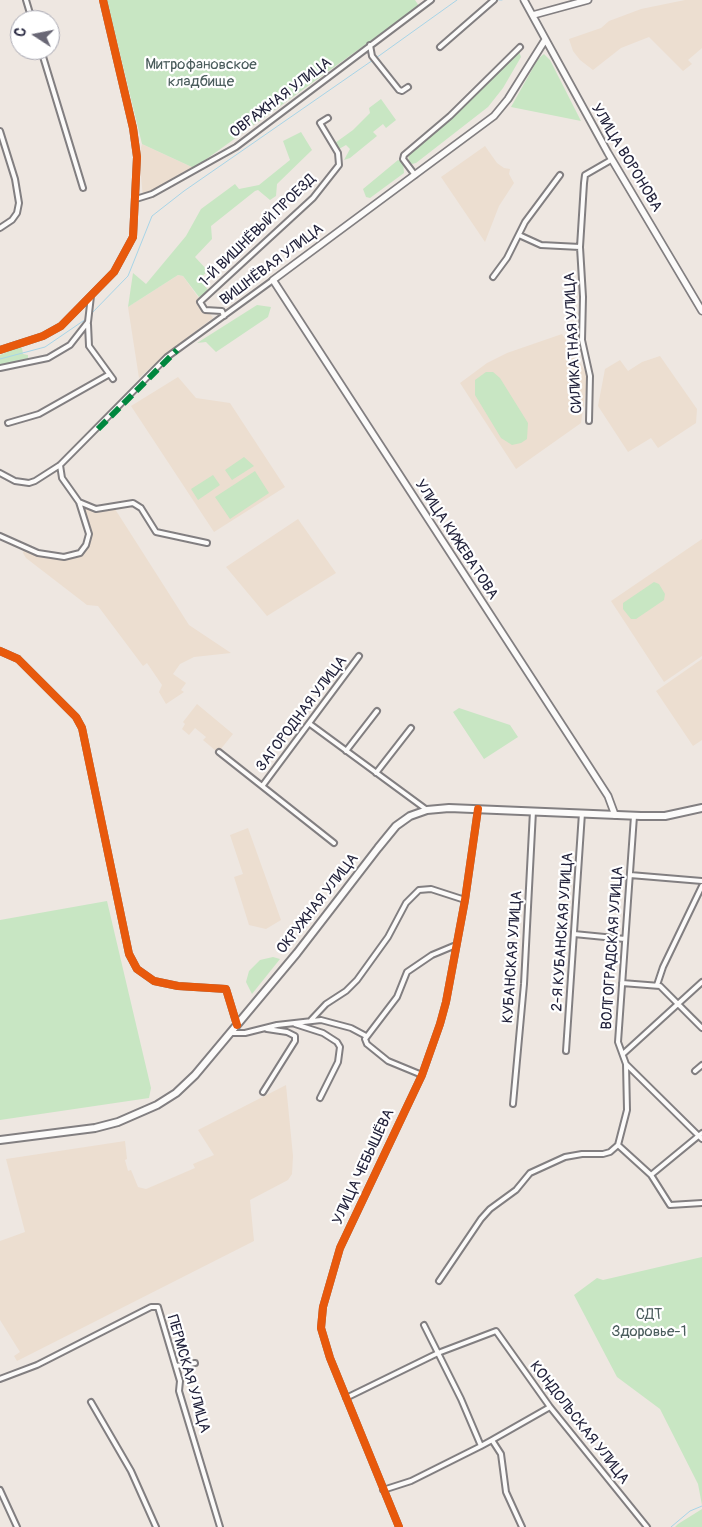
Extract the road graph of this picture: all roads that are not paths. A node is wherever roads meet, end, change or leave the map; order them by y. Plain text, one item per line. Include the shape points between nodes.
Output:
1 (103, 0) edge
2 (431, 0) edge
3 (494, 0) edge
4 (524, 0) edge
5 (583, 1) edge
6 (533, 15) junction
7 (545, 40) junction
8 (370, 45) junction
9 (440, 47) dead end
10 (520, 47) dead end
11 (44, 60) edge
12 (408, 87) dead end
13 (328, 118) dead end
14 (0, 131) edge
15 (611, 160) junction
16 (415, 175) junction
17 (560, 176) dead end
18 (83, 188) dead end
19 (136, 199) junction
20 (0, 228) edge
21 (519, 235) junction
22 (580, 247) junction
23 (493, 277) dead end
24 (273, 280) junction
25 (91, 296) junction
26 (702, 311) edge
27 (224, 316) junction
28 (88, 322) junction
29 (0, 350) edge
30 (0, 368) edge
31 (108, 375) junction
32 (113, 379) dead end
33 (589, 421) dead end
34 (8, 423) dead end
35 (60, 465) junction
36 (0, 473) edge
37 (79, 502) junction
38 (0, 536) edge
39 (206, 542) dead end
40 (0, 651) edge
41 (360, 656) dead end
42 (377, 711) dead end
43 (310, 724) junction
44 (411, 728) dead end
45 (346, 751) junction
46 (219, 752) dead end
47 (376, 773) junction
48 (263, 785) junction
49 (702, 808) edge
50 (478, 809) junction
51 (427, 810) junction
52 (533, 811) junction
53 (582, 814) junction
54 (615, 816) junction
55 (634, 816) junction
56 (334, 842) dead end
57 (630, 875) junction
58 (702, 881) edge
59 (702, 886) edge
60 (465, 900) junction
61 (574, 934) junction
62 (625, 939) junction
63 (456, 945) junction
64 (702, 982) edge
65 (622, 983) junction
66 (657, 985) junction
67 (678, 1004) junction
68 (311, 1020) junction
69 (293, 1023) junction
70 (237, 1025) junction
71 (702, 1028) edge
72 (264, 1029) junction
73 (231, 1033) junction
74 (366, 1036) junction
75 (566, 1051) dead end
76 (622, 1054) junction
77 (626, 1064) junction
78 (702, 1065) edge
79 (695, 1072) dead end
80 (422, 1075) junction
81 (263, 1092) dead end
82 (320, 1098) dead end
83 (513, 1104) dead end
84 (701, 1136) edge
85 (0, 1140) edge
86 (618, 1146) junction
87 (651, 1175) junction
88 (702, 1202) edge
89 (439, 1280) dead end
90 (424, 1324) dead end
91 (438, 1354) junction
92 (194, 1363) dead end
93 (176, 1366) junction
94 (0, 1379) edge
95 (346, 1398) junction
96 (91, 1402) dead end
97 (550, 1407) junction
98 (492, 1440) junction
99 (480, 1446) junction
100 (0, 1490) edge
101 (383, 1490) junction
102 (17, 1527) edge
103 (156, 1527) edge
104 (220, 1527) edge
105 (399, 1527) edge
106 (522, 1527) edge
107 (647, 1527) edge

1 - 19 street via 133,128 138,169
2 - 8 street, ОВРАЖНАЯ УЛИЦА
3 - 9 street
4 - 6 main road, УЛИЦА ВОРОНОВА
5 - 6 main road
6 - 7 main road, УЛИЦА ВОРОНОВА
7 - 15 main road, УЛИЦА ВОРОНОВА
7 - 16 main road, ВИШНЁВАЯ УЛИЦА via 502,108
8 - 12 street via 372,56 399,90 402,92
8 - 19 street, ОВРАЖНАЯ УЛИЦА via 236,146 152,194
10 - 16 street via 450,116 404,155 403,159
11 - 18 street
13 - 27 street, 1-Й ВИШНЁВЫЙ ПРОЕЗД via 320,124 338,153 340,161 337,168 313,198 200,302 205,310 222,312
14 - 20 street via 19,203 12,220
15 - 22 street, СИЛИКАТНАЯ УЛИЦА via 585,175
15 - 26 main road, УЛИЦА ВОРОНОВА
16 - 24 main road, ВИШНЁВАЯ УЛИЦА
17 - 21 street
19 - 25 street via 130,247 114,272
21 - 22 street via 541,245
21 - 23 street
22 - 33 street, СИЛИКАТНАЯ УЛИЦА via 582,340 590,376
24 - 27 street, ВИШНЁВАЯ УЛИЦА
24 - 54 main road, УЛИЦА КИЖЕВАТОВА via 608,796
25 - 28 street
25 - 29 street via 61,326
27 - 35 street, ВИШНЁВАЯ УЛИЦА via 167,357
28 - 30 street via 66,348 48,358
28 - 31 street via 90,346
31 - 32 street
31 - 34 street via 39,414
35 - 36 street, ВИШНЁВАЯ УЛИЦА via 29,483 15,481
35 - 37 street via 62,478
37 - 38 street via 89,534 86,545 75,556 38,553
37 - 39 street via 96,508 133,503 141,508 156,532
40 - 70 street via 18,659 76,717 82,728 129,954 138,969 154,981 226,989
41 - 43 street, ЗАГОРОДНАЯ УЛИЦА
42 - 45 street
43 - 45 street
43 - 48 street, ЗАГОРОДНАЯ УЛИЦА
44 - 47 street
45 - 47 street
46 - 48 street via 249,778
47 - 51 street
48 - 56 street via 280,802
49 - 55 main road, ОКРУЖНАЯ УЛИЦА via 664,816
50 - 51 main road, ОКРУЖНАЯ УЛИЦА
50 - 52 main road, ОКРУЖНАЯ УЛИЦА
50 - 60 street, УЛИЦА ЧЕБЫШЁВА
51 - 70 main road, ОКРУЖНАЯ УЛИЦА via 396,826
52 - 53 main road, ОКРУЖНАЯ УЛИЦА
52 - 83 street, КУБАНСКАЯ УЛИЦА via 524,984
53 - 54 main road, ОКРУЖНАЯ УЛИЦА
53 - 61 street, 2-Я КУБАНСКАЯ УЛИЦА
54 - 55 main road, ОКРУЖНАЯ УЛИЦА
55 - 57 street, ВОЛГОГРАДСКАЯ УЛИЦА
57 - 58 street
57 - 62 street, ВОЛГОГРАДСКАЯ УЛИЦА
59 - 66 street
60 - 63 street, УЛИЦА ЧЕБЫШЁВА
60 - 68 street via 431,889 419,890 406,903 357,980
61 - 62 street
61 - 75 street, 2-Я КУБАНСКАЯ УЛИЦА
62 - 65 street, ВОЛГОГРАДСКАЯ УЛИЦА
63 - 74 street via 432,955 407,972 397,997
63 - 80 street, УЛИЦА ЧЕБЫШЁВА via 446,1002
64 - 67 street
65 - 66 street
65 - 76 street, ВОЛГОГРАДСКАЯ УЛИЦА via 618,1034
66 - 67 street
67 - 71 street
67 - 76 street
68 - 69 street
68 - 74 street via 332,1022
69 - 72 street
69 - 82 street via 323,1033 340,1047 338,1062
70 - 73 main road, ОКРУЖНАЯ УЛИЦА
72 - 73 street
72 - 81 street via 287,1032 296,1038
73 - 85 main road, ОКРУЖНАЯ УЛИЦА via 176,1093 142,1112 95,1128
74 - 80 street via 366,1044 388,1061
76 - 77 street, ВОЛГОГРАДСКАЯ УЛИЦА
77 - 84 street, ВОЛГОГРАДСКАЯ УЛИЦА
77 - 86 street via 627,1110
78 - 79 street
80 - 95 street, УЛИЦА ЧЕБЫШЁВА via 340,1248 323,1307 321,1328
84 - 87 street
86 - 87 street
86 - 89 street via 603,1154 565,1157 530,1173 516,1190 481,1219
87 - 88 street via 670,1205
90 - 91 street
91 - 95 street
91 - 97 street, КОНДОЛЬСКАЯ УЛИЦА via 496,1331
91 - 99 street via 461,1398
92 - 93 street
93 - 94 street, ПЕРМСКАЯ УЛИЦА via 158,1308 151,1307 37,1365
93 - 104 street, ПЕРМСКАЯ УЛИЦА via 180,1391
95 - 101 street, УЛИЦА ЧЕБЫШЁВА
96 - 103 street via 131,1471
97 - 98 street
97 - 107 street, КОНДОЛЬСКАЯ УЛИЦА
98 - 99 street
98 - 106 street via 501,1454 506,1492
99 - 101 street via 411,1481
100 - 102 street
101 - 105 street, УЛИЦА ЧЕБЫШЁВА

